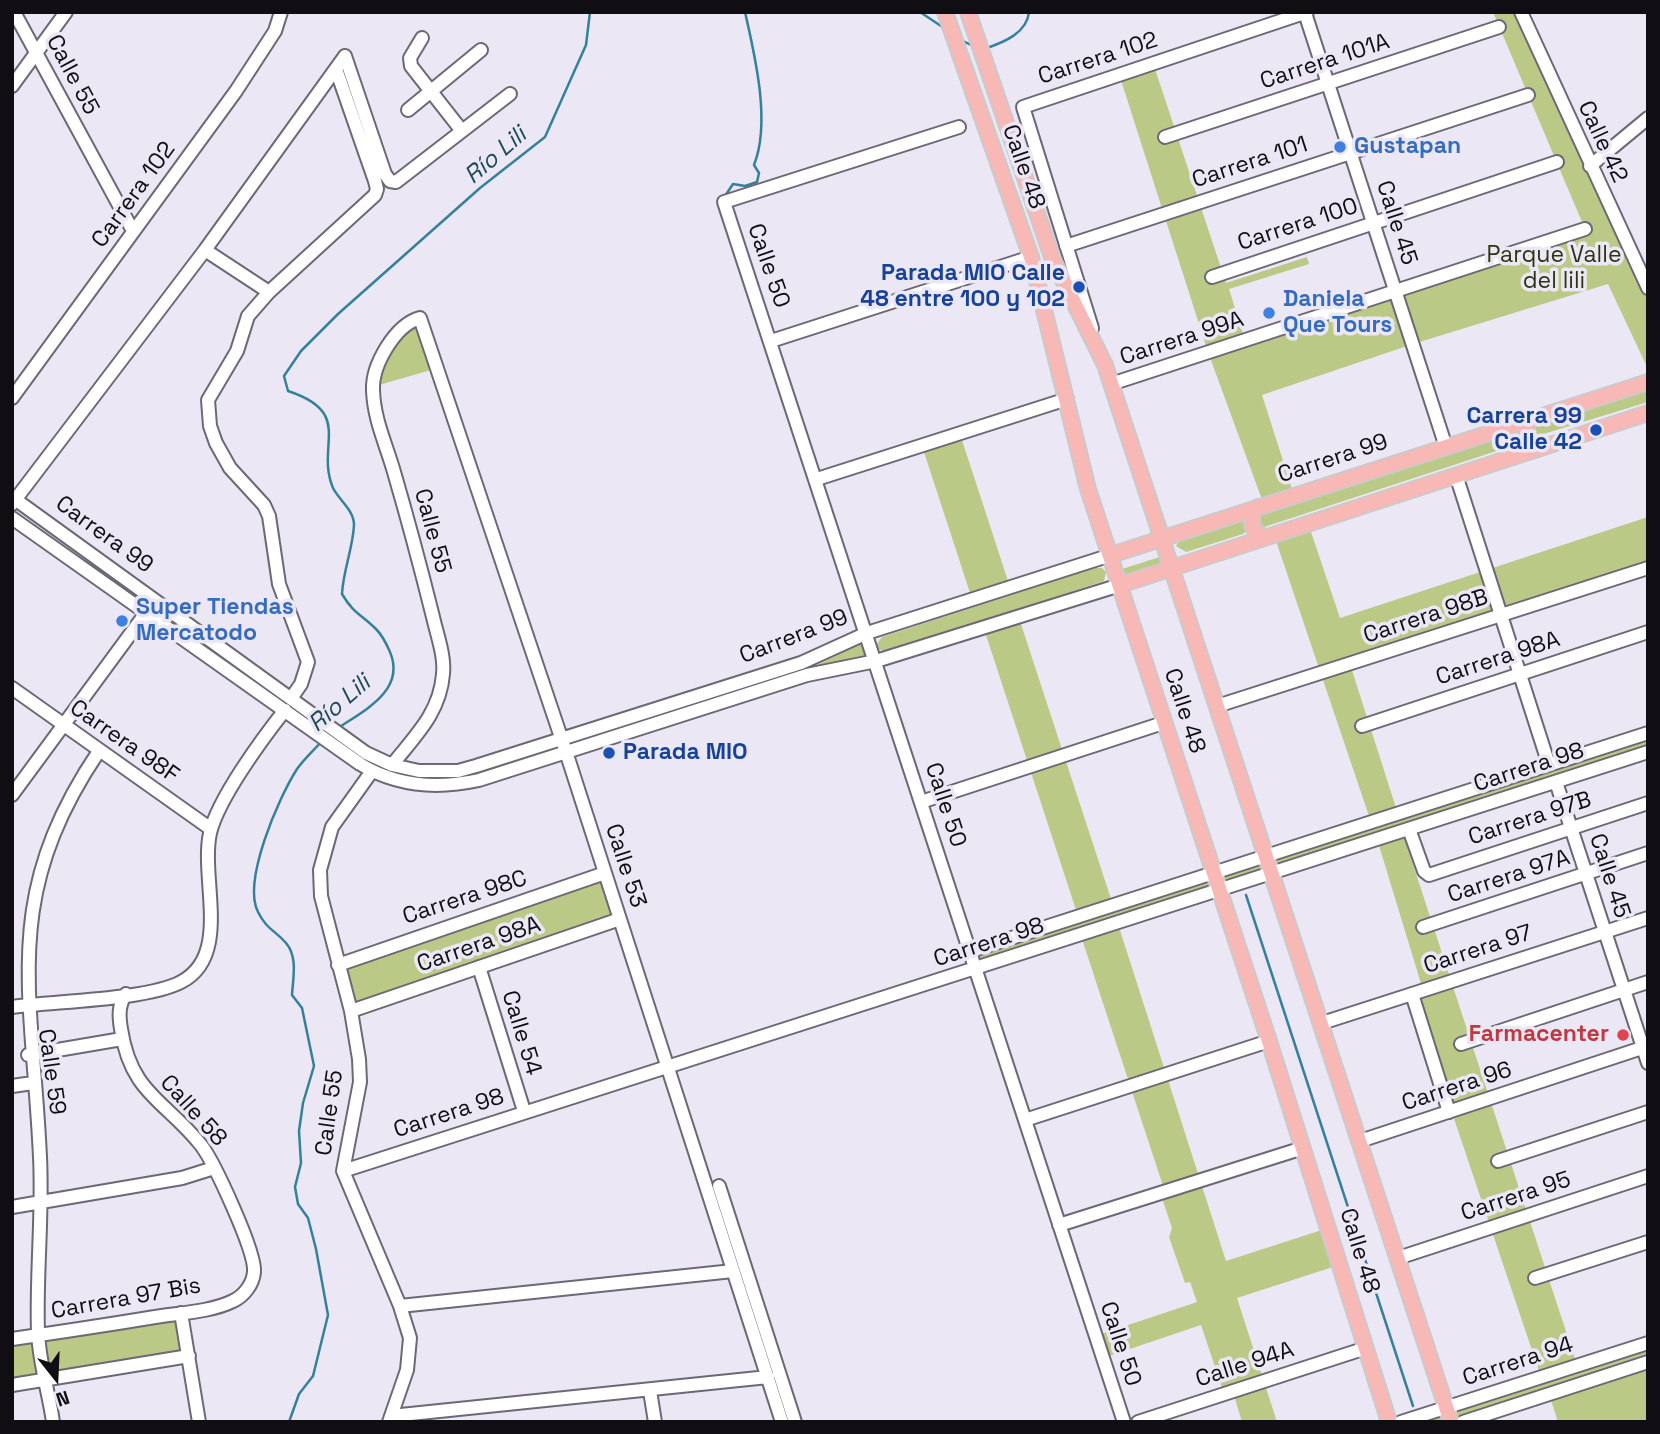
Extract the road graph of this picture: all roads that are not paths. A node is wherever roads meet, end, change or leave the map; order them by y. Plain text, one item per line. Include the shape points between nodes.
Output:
1 (14, 12) edge
2 (66, 12) edge
3 (281, 12) edge
4 (945, 12) edge
5 (968, 12) edge
6 (1521, 12) edge
7 (1306, 13) edge
8 (1499, 27) dead end
9 (422, 38) dead end
10 (481, 50) dead end
11 (37, 53) junction
12 (336, 69) junction
13 (1328, 82) junction
14 (12, 86) edge
15 (431, 92) junction
16 (510, 94) dead end
17 (1528, 95) dead end
18 (1023, 107) joint
19 (408, 110) dead end
20 (1648, 118) edge
21 (959, 128) dead end
22 (462, 131) junction
23 (1165, 137) dead end
24 (1351, 152) junction
25 (1556, 162) dead end
26 (1590, 166) junction
27 (1373, 222) junction
28 (1585, 229) dead end
29 (133, 232) junction
30 (1066, 246) junction
31 (205, 250) junction
32 (1031, 257) junction
33 (1212, 277) dead end
34 (1648, 288) edge
35 (1395, 291) junction
36 (269, 292) junction
37 (424, 324) joint
38 (771, 341) junction
39 (1105, 365) junction
40 (1648, 382) edge
41 (1111, 384) junction
42 (12, 398) edge
43 (1067, 399) junction
44 (1648, 413) edge
45 (1529, 420) junction
46 (1446, 447) junction
47 (1537, 449) junction
48 (1456, 475) junction
49 (817, 479) junction
50 (13, 500) edge
51 (1258, 508) junction
52 (12, 518) edge
53 (1267, 537) junction
54 (1163, 538) junction
55 (1111, 555) junction
56 (1173, 568) junction
57 (1648, 568) edge
58 (1120, 585) junction
59 (155, 600) junction
60 (146, 612) junction
61 (1501, 615) junction
62 (1648, 632) edge
63 (867, 634) junction
64 (876, 661) junction
65 (1520, 674) junction
66 (12, 688) edge
67 (292, 697) junction
68 (1217, 706) junction
69 (285, 710) junction
70 (1163, 723) junction
71 (63, 724) junction
72 (319, 725) junction
73 (1362, 726) dead end
74 (1648, 733) edge
75 (564, 746) junction
76 (349, 748) junction
77 (99, 751) junction
78 (1648, 752) edge
79 (392, 765) junction
80 (1549, 765) junction
81 (372, 771) junction
82 (1556, 782) junction
83 (12, 795) edge
84 (921, 802) junction
85 (1648, 803) edge
86 (1571, 828) junction
87 (1409, 829) junction
88 (211, 830) junction
89 (1648, 853) edge
90 (31, 854) dead end
91 (1266, 856) junction
92 (605, 873) junction
93 (1214, 873) junction
94 (1272, 873) junction
95 (1586, 874) junction
96 (1220, 890) junction
97 (1648, 918) edge
98 (620, 919) junction
99 (1423, 927) dead end
100 (1605, 932) junction
101 (971, 951) junction
102 (15, 959) dead end
103 (338, 965) junction
104 (479, 967) junction
105 (976, 970) junction
106 (1648, 982) edge
107 (1624, 990) junction
108 (126, 994) junction
109 (1412, 994) junction
110 (17, 1006) edge
111 (351, 1011) junction
112 (1322, 1023) junction
113 (122, 1039) junction
114 (1269, 1041) junction
115 (1461, 1044) dead end
116 (1645, 1047) edge
117 (28, 1055) junction
118 (1648, 1063) edge
119 (668, 1067) junction
120 (33, 1083) junction
121 (12, 1086) edge
122 (524, 1111) junction
123 (1449, 1112) junction
124 (1648, 1112) edge
125 (1025, 1120) junction
126 (1360, 1141) junction
127 (1303, 1148) junction
128 (1498, 1161) dead end
129 (214, 1168) junction
130 (343, 1171) junction
131 (1648, 1176) edge
132 (719, 1186) dead end
133 (39, 1203) junction
134 (12, 1208) edge
135 (1059, 1226) junction
136 (1648, 1242) edge
137 (1398, 1258) junction
138 (733, 1271) junction
139 (1535, 1278) dead end
140 (244, 1293) joint
141 (400, 1306) junction
142 (181, 1313) junction
143 (38, 1335) junction
144 (12, 1339) edge
145 (1648, 1343) edge
146 (1366, 1348) junction
147 (189, 1356) junction
148 (1648, 1362) edge
149 (768, 1377) junction
150 (47, 1379) junction
151 (12, 1385) edge
152 (650, 1391) junction
153 (1449, 1414) edge
154 (487, 1415) edge
155 (390, 1419) edge
156 (53, 1422) edge
157 (199, 1422) edge
158 (654, 1422) edge
159 (782, 1422) edge
160 (795, 1422) edge
161 (1124, 1422) edge
162 (1138, 1422) edge
163 (1389, 1422) edge
164 (1401, 1422) edge
165 (1463, 1422) edge

1 - 11 street, Calle 55
2 - 11 street
3 - 29 street, Carrera 102 via 275,31 236,91
4 - 32 main road, Calle 48
5 - 39 main road, Calle 48 via 1053,260
6 - 26 street, Calle 42
7 - 13 street, Calle 45
7 - 18 street, Carrera 102
8 - 13 street, Carrera 101A
9 - 15 street via 410,58 411,66
10 - 15 street
11 - 14 street
11 - 29 street, Calle 55
12 - 22 street via 345,55 390,181 396,182
12 - 31 street
12 - 36 street via 377,189
13 - 23 street, Carrera 101A
13 - 24 street, Calle 45
15 - 19 street
15 - 22 street
16 - 22 street
17 - 24 street, Carrera 101
18 - 30 street, Calle 48
20 - 26 street
21 - 38 street, Calle 50 via 724,202
24 - 27 street, Calle 45
24 - 30 street, Carrera 101
25 - 27 street, Carrera 100
26 - 34 street, Calle 42
27 - 33 street, Carrera 100
27 - 35 street, Calle 45
28 - 35 street, Carrera 99A
29 - 42 street, Carrera 102
30 - 39 street, Calle 48
31 - 36 street
31 - 50 street
32 - 38 street
32 - 43 main road, Calle 48
35 - 41 street, Carrera 99A
35 - 46 street, Calle 45
36 - 67 street via 248,316 237,351 208,400 208,409 210,426 225,459 269,516 279,584 307,663
37 - 75 street, Calle 53
37 - 79 street, Calle 55 via 420,318 409,323 391,342 372,387 375,418 406,515 444,671 441,695 431,718
38 - 49 street, Calle 50
39 - 41 main road, Calle 48
40 - 45 main road, Carrera 99
41 - 54 main road, Calle 48
43 - 49 street
43 - 55 main road, Calle 48 via 1088,489
44 - 47 main road, Carrera 99
45 - 46 main road, Carrera 99
45 - 47 main road via 1525,437
46 - 51 main road, Carrera 99
47 - 48 main road, Carrera 99
48 - 53 main road, Carrera 99
48 - 61 street
49 - 63 street, Calle 50
50 - 59 street, Carrera 99
51 - 53 main road via 1251,517 1252,526
51 - 54 main road, Carrera 99
52 - 60 street, Carrera 99
53 - 56 main road, Carrera 99
54 - 55 main road, Carrera 99
54 - 56 main road, Calle 48
55 - 58 main road, Calle 48
55 - 63 street, Carrera 99
56 - 58 main road, Carrera 99
56 - 68 main road, Calle 48
57 - 61 street, Carrera 98B
58 - 64 street, Carrera 99
58 - 70 main road, Calle 48
59 - 60 street
59 - 67 street, Carrera 99
60 - 69 street, Carrera 99
60 - 71 street
61 - 65 street
61 - 68 street, Carrera 98B
62 - 65 street, Carrera 98A
63 - 64 street, Calle 50
63 - 75 street, Carrera 99 via 801,663
64 - 75 street, Carrera 99 via 807,675
64 - 84 street, Calle 50
65 - 73 street, Carrera 98A
65 - 80 street
66 - 71 street, Carrera 98F
67 - 72 street, Carrera 99
68 - 91 main road, Calle 48
69 - 72 street, Carrera 99
69 - 88 street via 238,777
70 - 84 street
70 - 93 main road, Calle 48
71 - 77 street, Carrera 98F
71 - 83 street
72 - 76 street, Carrera 99
74 - 80 street, Carrera 98
75 - 79 street, Carrera 99 via 458,771 419,771
75 - 81 street, Carrera 99 via 479,780 451,785 421,784
75 - 92 street, Calle 53
76 - 79 street, Carrera 99
76 - 81 street, Carrera 99
77 - 88 street, Carrera 98F
77 - 90 street via 70,783
78 - 82 street, Carrera 98
80 - 91 street, Carrera 98
81 - 103 street, Calle 55 via 332,827 320,870 321,896
82 - 86 street, Calle 45
82 - 87 street, Carrera 98
84 - 101 street, Calle 50
85 - 86 street, Carrera 97B
86 - 87 street, Carrera 97B via 1427,874
86 - 95 street, Calle 45
87 - 94 street, Carrera 98
88 - 108 street via 206,873 209,949 194,973 170,987
89 - 95 street, Carrera 97A
91 - 93 street, Carrera 98
91 - 94 main road, Calle 48
92 - 98 street, Calle 53
92 - 103 street, Carrera 98C
93 - 96 main road, Calle 48
93 - 101 street, Carrera 98
94 - 96 street, Carrera 98
94 - 112 main road, Calle 48
95 - 99 street, Carrera 97A
95 - 100 street, Calle 45
96 - 105 street, Carrera 98
96 - 114 main road, Calle 48
97 - 100 street, Carrera 97
98 - 104 street, Carrera 98A
98 - 119 street, Calle 53
100 - 107 street, Calle 45
100 - 109 street, Carrera 97
101 - 105 street, Calle 50
102 - 110 street, Calle 59
103 - 111 street, Calle 55
104 - 111 street, Carrera 98A
104 - 122 street, Calle 54
105 - 119 street, Carrera 98
105 - 125 street, Calle 50
106 - 107 street
107 - 115 street
107 - 116 street, Calle 45
108 - 110 street
108 - 113 street, Calle 58 via 120,1009
109 - 112 street, Carrera 97
109 - 123 street
110 - 117 street, Calle 59
111 - 130 street, Calle 55 via 360,1083
112 - 126 main road, Calle 48
113 - 117 street
113 - 129 street, Calle 58 via 141,1086 193,1136
114 - 125 street
114 - 127 main road, Calle 48
116 - 118 street, Calle 45
116 - 123 street, Carrera 96
117 - 120 street, Calle 59
119 - 122 street, Carrera 98
119 - 138 street, Calle 53
120 - 121 street
120 - 133 street, Calle 59
122 - 130 street, Carrera 98
123 - 126 street, Carrera 96
124 - 128 street
125 - 135 street, Calle 50
126 - 137 main road, Calle 48
127 - 135 street
127 - 146 main road, Calle 48
129 - 133 street via 182,1178
129 - 140 street, Calle 58 via 253,1262 254,1272
130 - 141 street, Calle 55
131 - 137 street, Carrera 95
132 - 160 street
133 - 134 street
133 - 143 street, Calle 59
135 - 161 street, Calle 50
136 - 139 street
137 - 153 main road, Calle 48
138 - 141 street
138 - 149 street, Calle 53
140 - 142 street, Carrera 97 Bis via 232,1302
141 - 155 street, Calle 55 via 410,1338 407,1370
142 - 143 street, Carrera 97 Bis
142 - 147 street
143 - 144 street, Carrera 97 Bis
143 - 150 street, Calle 59
145 - 153 street, Carrera 94
146 - 162 street, Calle 94A
146 - 163 main road, Calle 48
147 - 150 street
147 - 157 street
148 - 165 street, Carrera 94
149 - 152 street
149 - 159 street, Calle 53
150 - 151 street
150 - 156 street, Calle 59
152 - 154 street
152 - 158 street
153 - 164 street, Carrera 94
154 - 155 street

